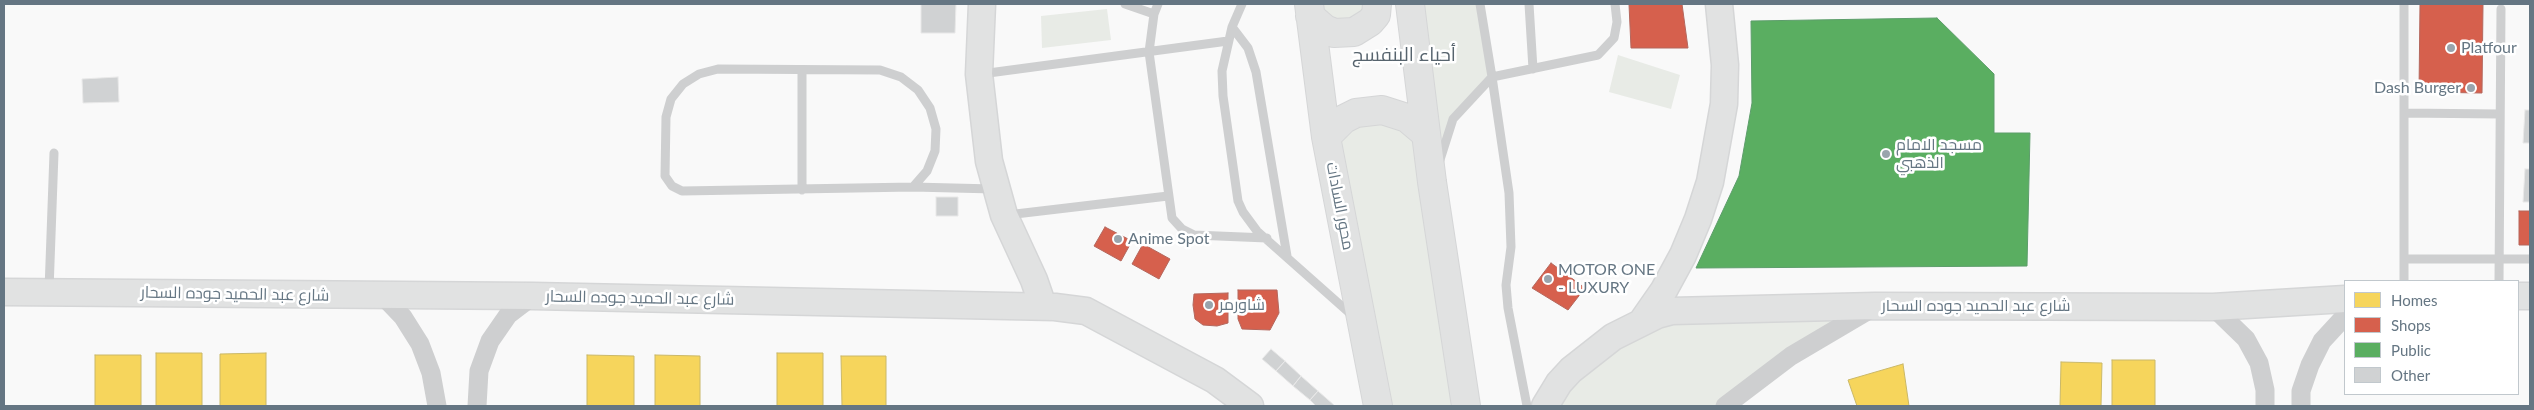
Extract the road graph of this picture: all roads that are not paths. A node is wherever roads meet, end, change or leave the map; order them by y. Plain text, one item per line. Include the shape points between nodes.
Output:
1 (982, 4) edge
2 (1125, 4) edge
3 (1158, 4) edge
4 (1242, 4) edge
5 (1377, 4) edge
6 (1410, 4) edge
7 (1480, 4) edge
8 (1529, 4) edge
9 (1615, 4) edge
10 (1719, 4) edge
11 (2404, 4) edge
12 (2501, 9) dead end
13 (1310, 10) edge
14 (1154, 14) junction
15 (1232, 27) junction
16 (1228, 41) junction
17 (1149, 52) junction
18 (1533, 69) junction
19 (802, 70) junction
20 (979, 74) junction
21 (1492, 77) junction
22 (2404, 113) junction
23 (2500, 114) junction
24 (1426, 134) junction
25 (1326, 137) junction
26 (54, 153) dead end
27 (1432, 182) junction
28 (913, 187) junction
29 (996, 189) junction
30 (802, 190) junction
31 (1168, 196) junction
32 (1004, 215) junction
33 (1267, 238) junction
34 (1287, 256) junction
35 (2404, 259) junction
36 (2500, 259) junction
37 (2530, 259) edge
38 (2404, 280) edge
39 (2499, 280) edge
40 (4, 292) edge
41 (49, 292) junction
42 (382, 295) junction
43 (533, 296) junction
44 (2344, 299) edge
45 (1043, 306) junction
46 (1875, 306) junction
47 (2213, 307) junction
48 (2344, 317) edge
49 (1641, 322) junction
50 (1364, 326) junction
51 (438, 406) edge
52 (477, 406) edge
53 (1250, 406) edge
54 (1378, 406) edge
55 (1466, 406) edge
56 (1527, 406) edge
57 (1545, 406) edge
58 (1726, 406) edge
59 (2265, 406) edge
60 (2301, 406) edge

1 - 20 street
2 - 14 lane
3 - 14 lane
4 - 15 lane
5 - 13 main road via 1376,15 1354,32 1334,33 1317,24
6 - 24 main road
7 - 21 lane
8 - 18 lane
9 - 18 lane via 1616,30 1604,51
10 - 49 street via 1725,65 1724,104 1710,182 1683,255
11 - 22 lane
12 - 23 lane
13 - 25 main road, محور السادات
14 - 17 lane
15 - 16 lane
15 - 34 lane via 1248,48 1254,66
16 - 17 lane
16 - 33 lane via 1222,71 1223,96 1238,201 1249,222
17 - 20 lane
17 - 31 lane
18 - 21 lane
19 - 28 lane via 880,70 901,77 918,90 930,108 936,129 935,150 927,171
19 - 30 lane
19 - 30 lane via 718,70 699,74 683,84 672,99 666,117 664,164 665,176 682,192
20 - 29 street via 984,132
21 - 27 lane via 1453,119
21 - 56 lane via 1509,193 1508,300
22 - 23 lane
22 - 35 lane
23 - 36 lane
24 - 25 main road via 1407,118 1382,110 1356,113 1344,119
24 - 27 main road
25 - 50 main road, محور السادات
26 - 41 lane
27 - 55 main road
28 - 29 lane
28 - 30 lane
29 - 32 street
31 - 32 lane
31 - 33 lane via 1172,218 1188,233
32 - 45 street
33 - 34 lane
34 - 50 lane
35 - 36 lane
35 - 38 lane
36 - 37 lane
36 - 39 lane
40 - 41 street, شارع عبد الحميد جوده السحار
41 - 42 street, شارع عبد الحميد جوده السحار
42 - 43 street, شارع عبد الحميد جوده السحار
42 - 51 street via 403,317 420,344
43 - 45 street, شارع عبد الحميد جوده السحار
43 - 52 street via 508,316 490,341 479,371
44 - 47 street, شارع عبد الحميد جوده السحار
45 - 53 street, شارع عبد الحميد جوده السحار via 1086,311 1215,380
46 - 47 street, شارع عبد الحميد جوده السحار
46 - 49 street, شارع عبد الحميد جوده السحار via 1672,311
46 - 58 street via 1791,356
47 - 59 street via 2246,339 2259,363
48 - 60 street via 2322,341 2310,365 2301,391
49 - 57 street, شارع عبد الحميد جوده السحار via 1613,337 1571,370
50 - 54 main road, محور السادات

